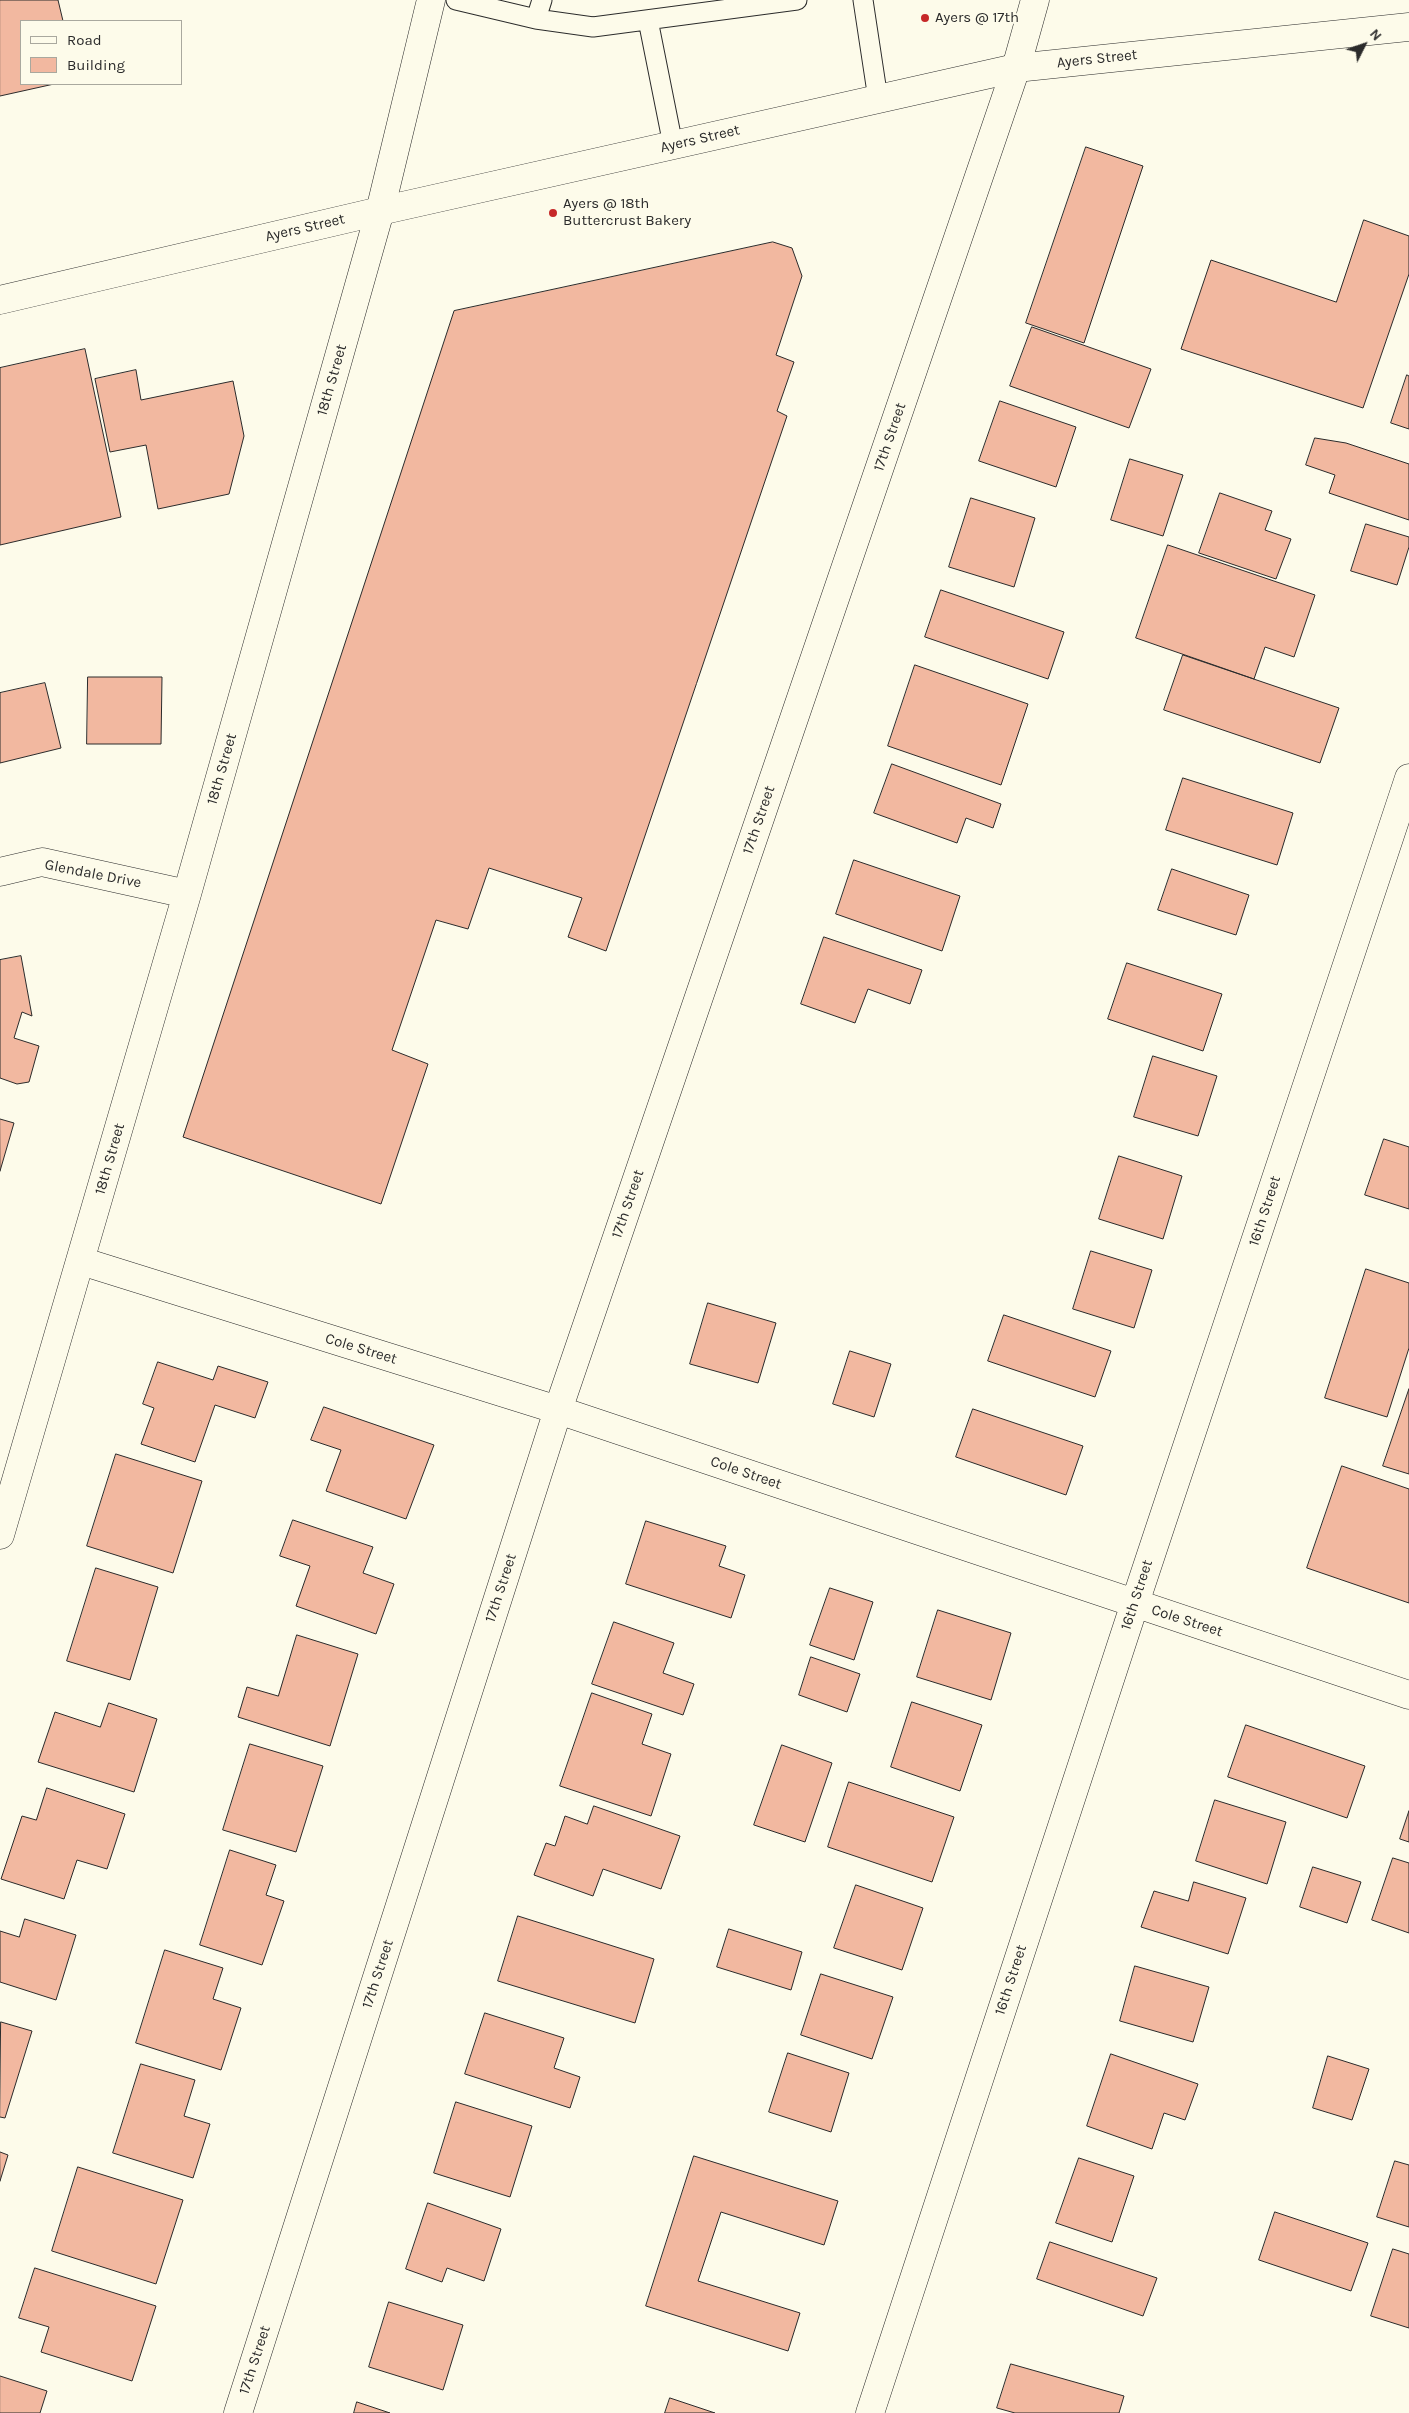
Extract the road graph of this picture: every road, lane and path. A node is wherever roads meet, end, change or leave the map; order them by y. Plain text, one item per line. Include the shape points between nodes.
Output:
1 (431, 0) edge
2 (456, 0) edge
3 (542, 0) edge
4 (797, 0) edge
5 (862, 0) edge
6 (1035, 0) edge
7 (536, 19) junction
8 (648, 20) junction
9 (1409, 27) edge
10 (1016, 68) junction
11 (878, 99) junction
12 (673, 145) junction
13 (380, 210) junction
14 (0, 300) edge
15 (1409, 778) edge
16 (0, 872) edge
17 (187, 894) junction
18 (81, 1261) junction
19 (558, 1410) junction
20 (0, 1535) edge
21 (1134, 1603) junction
22 (1409, 1695) edge
23 (238, 2413) edge
24 (870, 2413) edge

1 - 13 street, 18th Street
2 - 7 lane
3 - 7 lane
4 - 8 lane
5 - 11 lane
6 - 10 street, 17th Street
7 - 8 lane via 593,26
8 - 12 lane
9 - 10 street, Ayers Street
10 - 11 street, Ayers Street
10 - 19 street, 17th Street
11 - 12 street, Ayers Street
12 - 13 street, Ayers Street
13 - 14 street, Ayers Street
13 - 17 street, 18th Street
15 - 21 street, 16th Street
16 - 17 street, Glendale Drive via 42,862
17 - 18 street, 18th Street
18 - 19 street, Cole Street
18 - 20 street, 18th Street
19 - 21 street, Cole Street
19 - 23 street, 17th Street
21 - 22 street, Cole Street
21 - 24 street, 16th Street

